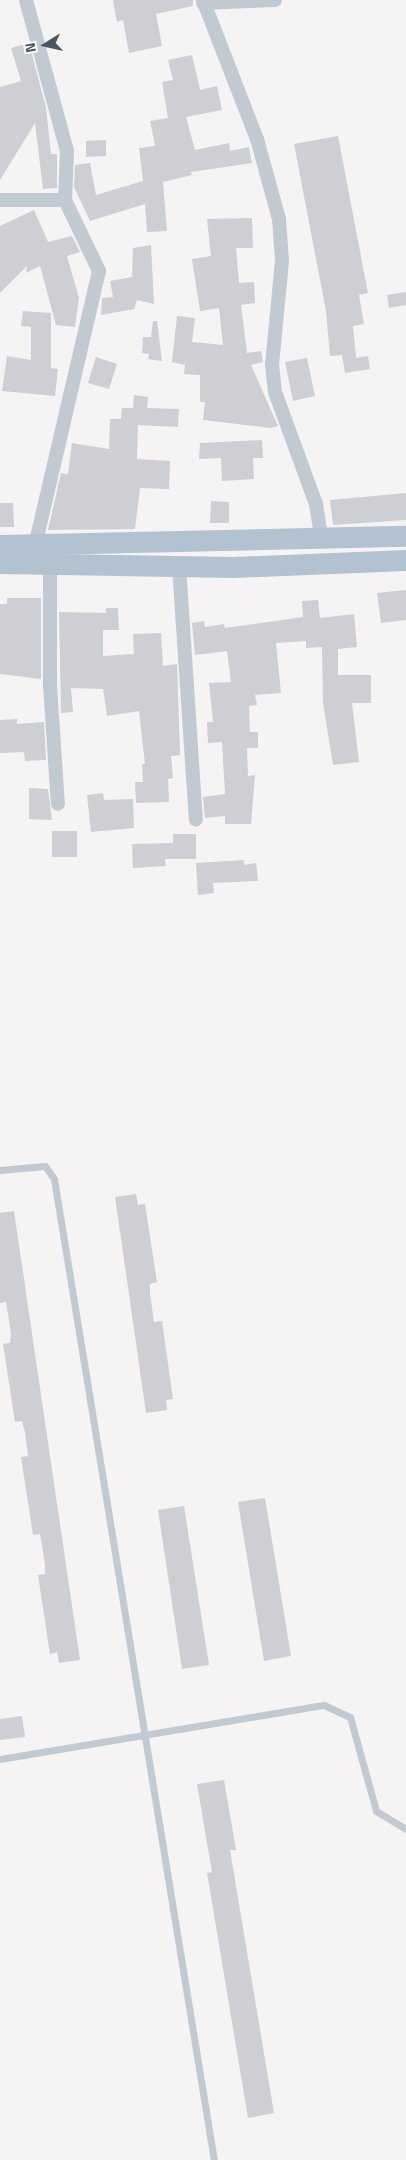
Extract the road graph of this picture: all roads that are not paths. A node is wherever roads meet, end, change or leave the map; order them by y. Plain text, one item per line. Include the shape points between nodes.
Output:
1 (26, 0) edge
2 (275, 0) edge
3 (203, 2) edge
4 (0, 200) edge
5 (65, 200) junction
6 (406, 536) edge
7 (322, 541) junction
8 (0, 545) edge
9 (39, 558) junction
10 (406, 560) edge
11 (0, 563) edge
12 (178, 566) junction
13 (58, 804) dead end
14 (196, 819) dead end
15 (0, 1170) edge
16 (142, 1734) junction
17 (0, 1759) edge
18 (406, 1829) edge
19 (214, 2160) edge

1 - 5 street via 67,151
2 - 3 street
3 - 7 street via 257,139 279,219 282,261 272,364 274,383 316,504
4 - 5 street
5 - 9 street via 99,271
6 - 7 main road
7 - 9 main road
8 - 9 main road
9 - 11 main road
9 - 12 main road
9 - 13 street
10 - 12 main road
12 - 14 street
15 - 16 lane via 45,1166 54,1180
16 - 17 lane
16 - 18 lane via 324,1705 350,1718 376,1811
16 - 19 lane

